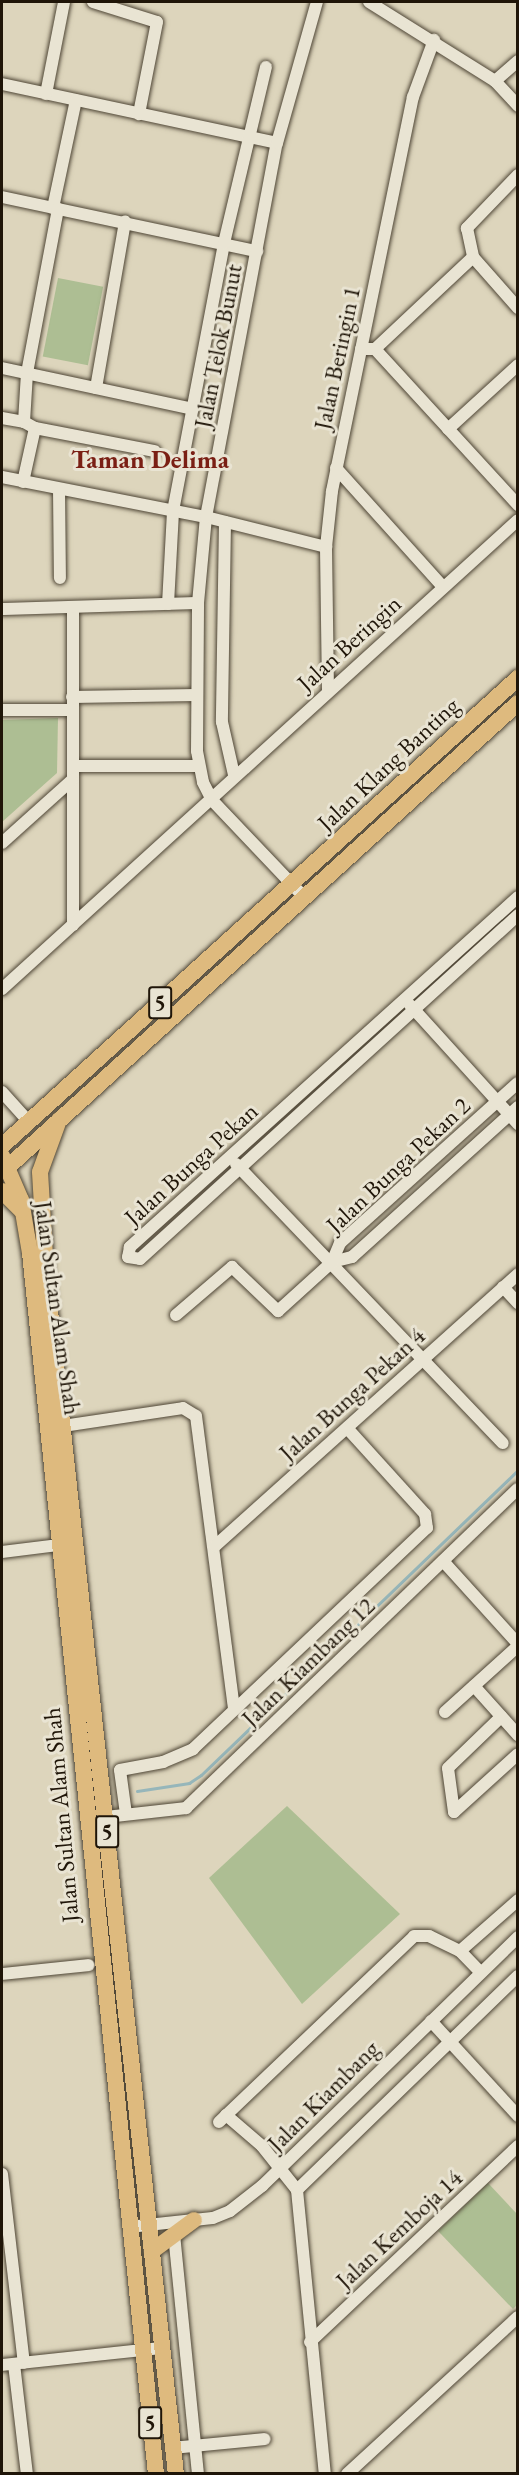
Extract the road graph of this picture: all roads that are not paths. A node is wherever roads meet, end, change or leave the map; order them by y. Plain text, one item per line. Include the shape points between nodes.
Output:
1 (64, 2) edge
2 (93, 2) edge
3 (317, 2) edge
4 (369, 2) edge
5 (434, 40) junction
6 (518, 61) edge
7 (266, 67) dead end
8 (495, 81) junction
9 (2, 84) edge
10 (46, 94) junction
11 (76, 100) junction
12 (518, 106) edge
13 (139, 114) junction
14 (249, 138) junction
15 (277, 143) junction
16 (518, 175) edge
17 (2, 197) edge
18 (56, 208) junction
19 (125, 222) junction
20 (225, 243) junction
21 (257, 251) junction
22 (473, 257) junction
23 (518, 308) edge
24 (361, 348) junction
25 (375, 349) junction
26 (518, 365) edge
27 (2, 368) edge
28 (27, 373) junction
29 (96, 388) junction
30 (193, 409) junction
31 (2, 418) edge
32 (30, 425) junction
33 (447, 429) junction
34 (154, 451) dead end
35 (336, 468) junction
36 (2, 477) edge
37 (23, 482) junction
38 (58, 489) junction
39 (518, 505) edge
40 (173, 511) junction
41 (206, 517) junction
42 (518, 520) edge
43 (225, 522) junction
44 (326, 547) junction
45 (60, 578) dead end
46 (443, 587) junction
47 (198, 603) junction
48 (168, 604) junction
49 (73, 606) junction
50 (2, 609) edge
51 (518, 678) edge
52 (328, 691) junction
53 (196, 695) junction
54 (72, 696) junction
55 (518, 703) edge
56 (2, 710) edge
57 (72, 711) junction
58 (73, 766) junction
59 (198, 766) junction
60 (234, 776) junction
61 (72, 780) junction
62 (212, 800) junction
63 (2, 843) edge
64 (292, 885) junction
65 (304, 897) junction
66 (518, 897) edge
67 (518, 915) edge
68 (73, 925) junction
69 (2, 989) edge
70 (409, 1004) junction
71 (518, 1083) edge
72 (2, 1092) edge
73 (497, 1101) junction
74 (515, 1115) edge
75 (59, 1120) junction
76 (28, 1121) junction
77 (7, 1141) edge
78 (21, 1154) junction
79 (230, 1158) junction
80 (4, 1161) edge
81 (239, 1168) junction
82 (2, 1191) edge
83 (39, 1198) junction
84 (25, 1216) junction
85 (332, 1262) junction
86 (518, 1274) edge
87 (503, 1287) junction
88 (518, 1303) edge
89 (176, 1315) dead end
90 (426, 1357) junction
91 (63, 1426) junction
92 (347, 1428) junction
93 (503, 1443) dead end
94 (518, 1489) edge
95 (70, 1544) junction
96 (215, 1546) junction
97 (2, 1552) edge
98 (443, 1560) junction
99 (518, 1645) edge
100 (474, 1686) junction
101 (234, 1709) junction
102 (445, 1712) dead end
103 (501, 1717) junction
104 (518, 1735) edge
105 (518, 1754) edge
106 (126, 1814) junction
107 (106, 1817) junction
108 (518, 1900) edge
109 (518, 1937) edge
110 (460, 1951) junction
111 (89, 1965) dead end
112 (480, 1972) junction
113 (2, 1974) edge
114 (518, 1976) edge
115 (431, 2021) junction
116 (450, 2042) junction
117 (132, 2071) junction
118 (112, 2073) junction
119 (518, 2115) edge
120 (518, 2146) edge
121 (281, 2168) junction
122 (2, 2174) edge
123 (2, 2189) edge
124 (297, 2190) junction
125 (194, 2220) junction
126 (149, 2225) junction
127 (129, 2227) junction
128 (174, 2234) junction
129 (152, 2251) junction
130 (518, 2317) edge
131 (310, 2342) junction
132 (162, 2348) junction
133 (141, 2350) junction
134 (13, 2364) edge
135 (265, 2439) dead end
136 (195, 2446) junction
137 (173, 2448) junction
138 (27, 2474) edge
139 (156, 2474) edge
140 (176, 2474) edge
141 (198, 2474) edge
142 (325, 2474) edge
143 (347, 2474) edge

1 - 10 street
2 - 13 street via 157,22
3 - 15 street, Jalan Telok Bunut
4 - 5 street
5 - 8 street
5 - 24 street, Jalan Beringin 1 via 413,98
6 - 8 street
7 - 14 street
8 - 12 street
9 - 10 street
10 - 11 street
11 - 13 street
11 - 18 street
13 - 14 street
14 - 15 street
14 - 20 street
15 - 21 street, Jalan Telok Bunut
16 - 22 street via 470,221 468,240
17 - 18 street
18 - 19 street
18 - 28 street
19 - 20 street
19 - 29 street
20 - 21 street
20 - 30 street
21 - 41 street, Jalan Telok Bunut
22 - 23 street
22 - 25 street
24 - 25 street
24 - 35 street, Jalan Beringin 1
25 - 33 street
26 - 33 street
27 - 28 street
28 - 29 street
28 - 32 street
29 - 30 street
30 - 40 street
31 - 32 street
32 - 34 street
32 - 37 street
33 - 39 street
35 - 44 street, Jalan Beringin 1
35 - 46 street
36 - 37 street
37 - 38 street
38 - 40 street
38 - 45 street
40 - 41 street
40 - 48 street
41 - 43 street
41 - 47 street, Jalan Telok Bunut
42 - 46 street, Jalan Beringin
43 - 44 street
43 - 60 street via 222,722
44 - 52 street, Jalan Beringin 1
46 - 52 street, Jalan Beringin
47 - 48 street
47 - 53 street, Jalan Telok Bunut
48 - 49 street
49 - 50 street
49 - 54 street
51 - 64 highway, Jalan Klang Banting / 5
52 - 60 street, Jalan Beringin
53 - 54 street
53 - 59 street, Jalan Telok Bunut
54 - 57 street
55 - 65 highway, Jalan Klang Banting / 5
56 - 57 street
57 - 58 street
58 - 59 street
58 - 61 street
59 - 62 street, Jalan Telok Bunut
60 - 62 street, Jalan Beringin
61 - 63 street
61 - 68 street
62 - 64 street, Jalan Telok Bunut
62 - 68 street, Jalan Beringin
64 - 65 street, Jalan Telok Bunut
64 - 76 highway, 5
65 - 75 highway, 5
66 - 70 street, Jalan Bunga Pekan
67 - 70 street, Jalan Bunga Pekan
68 - 69 street, Jalan Beringin
70 - 73 street
70 - 79 street, Jalan Bunga Pekan
70 - 81 street, Jalan Bunga Pekan
71 - 73 street, Jalan Bunga Pekan 2
72 - 76 street
73 - 74 street
73 - 85 street, Jalan Bunga Pekan 2 via 340,1243
74 - 85 street, Jalan Bunga Pekan 2 via 352,1257
75 - 78 highway, 5
75 - 83 highway via 41,1158
76 - 77 highway, 5
77 - 78 highway, 5
78 - 80 highway, 5
78 - 83 highway, 5
79 - 81 street
79 - 81 street, Jalan Bunga Pekan via 130,1246 128,1257 140,1259
80 - 84 highway, Jalan Sultan Alam Shah / 5
81 - 85 street
82 - 84 highway
83 - 91 highway, Jalan Sultan Alam Shah / 5
84 - 95 highway, Jalan Sultan Alam Shah / 5
85 - 89 street via 278,1311 232,1267
85 - 90 street
86 - 87 street, Jalan Bunga Pekan 4
87 - 88 street
87 - 90 street, Jalan Bunga Pekan 4
90 - 92 street, Jalan Bunga Pekan 4
90 - 93 street
91 - 95 highway, Jalan Sultan Alam Shah / 5
91 - 96 street via 192,1411 200,1425
92 - 96 street, Jalan Bunga Pekan 4
92 - 101 street via 424,1514 427,1528
94 - 98 street, Jalan Kiambang 12
95 - 97 street
95 - 107 highway, Jalan Sultan Alam Shah / 5
95 - 118 highway, Jalan Sultan Alam Shah / 5
96 - 101 street
98 - 99 street
98 - 106 street, Jalan Kiambang 12 via 186,1808
99 - 100 street
100 - 102 street
100 - 103 street
101 - 106 street via 193,1749 163,1762 120,1770
103 - 104 street
103 - 105 street via 448,1768 454,1812
106 - 107 street, Jalan Kiambang 12
107 - 117 highway, Jalan Sultan Alam Shah / 5
108 - 110 street
109 - 112 street, Jalan Kiambang
110 - 112 street
110 - 121 street via 429,1936 414,1936 223,2119
111 - 113 street
112 - 115 street, Jalan Kiambang
114 - 116 street
115 - 116 street
115 - 121 street, Jalan Kiambang
116 - 119 street
116 - 124 street
117 - 118 street
117 - 126 highway, Jalan Sultan Alam Shah / 5
118 - 127 highway, Jalan Sultan Alam Shah / 5
120 - 131 street, Jalan Kemboja 14
121 - 124 street
121 - 125 street, Jalan Kiambang via 230,2211
122 - 123 street
123 - 134 street
124 - 131 street
125 - 126 street, Jalan Kiambang
125 - 128 highway
126 - 127 street, Jalan Kiambang
126 - 129 highway, Jalan Sultan Alam Shah / 5
127 - 133 highway, Jalan Sultan Alam Shah / 5
128 - 129 highway
128 - 136 street
129 - 132 highway, Jalan Sultan Alam Shah / 5
130 - 143 street
131 - 142 street
132 - 133 street
132 - 137 highway, Jalan Sultan Alam Shah / 5
133 - 134 street
133 - 139 highway, Jalan Sultan Alam Shah / 5
134 - 138 street
135 - 136 street
136 - 137 street
136 - 141 street
137 - 140 highway, Jalan Sultan Alam Shah / 5

